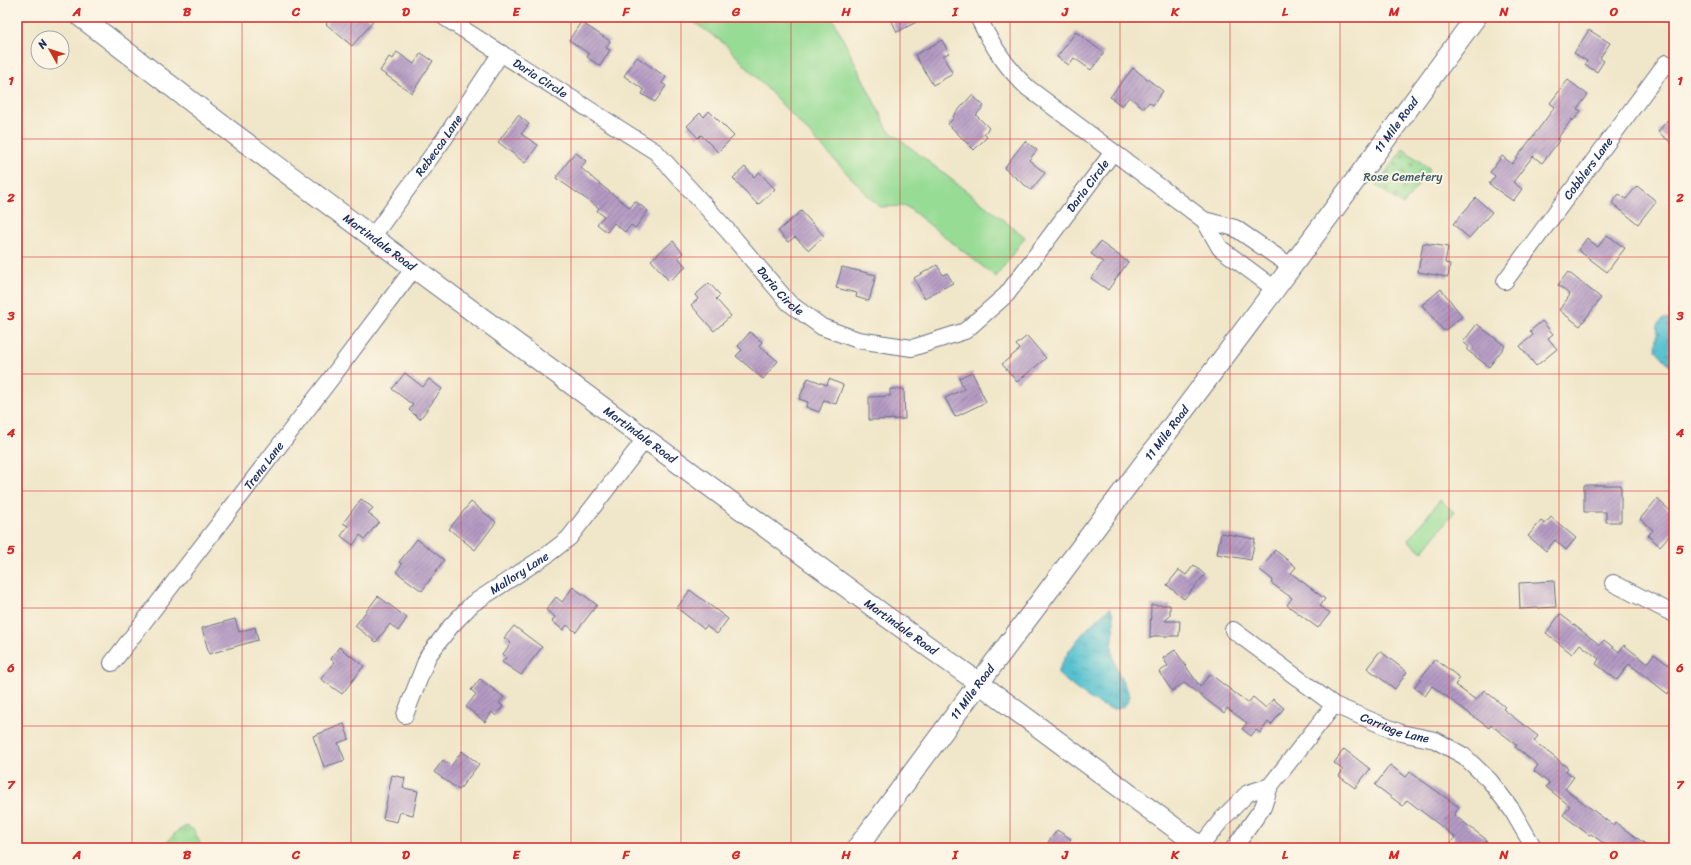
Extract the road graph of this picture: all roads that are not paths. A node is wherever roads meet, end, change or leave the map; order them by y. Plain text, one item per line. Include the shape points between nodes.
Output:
1 (81, 17) edge
2 (444, 17) edge
3 (978, 17) edge
4 (1476, 17) edge
5 (501, 53) junction
6 (1674, 68) edge
7 (1113, 152) junction
8 (1204, 220) junction
9 (373, 236) junction
10 (414, 268) junction
11 (1292, 268) junction
12 (1505, 281) dead end
13 (1275, 289) junction
14 (646, 438) junction
15 (1613, 583) dead end
16 (1674, 614) edge
17 (1233, 630) dead end
18 (112, 663) dead end
19 (979, 683) junction
20 (1334, 706) junction
21 (404, 715) dead end
22 (1270, 786) junction
23 (1201, 847) edge
24 (858, 848) edge
25 (1234, 848) edge
26 (1534, 848) edge

1 - 9 street, Martindale Road
2 - 5 street, Daria Circle
3 - 7 street, Daria Circle via 996,50 1016,78
4 - 11 street, 11 Mile Road
5 - 7 street, Daria Circle via 656,152 727,230 789,304 822,327 858,340 912,348 965,331 1007,294
5 - 9 street, Rebecca Lane via 444,139
6 - 12 street, Cobblers Lane via 1666,62
7 - 8 street, Daria Circle
8 - 11 street, Daria Circle via 1235,228
8 - 13 street, Daria Circle via 1220,248
9 - 10 street, Martindale Road
10 - 14 street, Martindale Road
10 - 18 street, Trena Lane via 325,388
11 - 13 street, 11 Mile Road
13 - 19 street, 11 Mile Road
14 - 19 street, Martindale Road via 887,618
14 - 21 street, Mallory Lane via 569,538 472,604 451,626 428,656
15 - 16 street
17 - 20 street, Carriage Lane
19 - 23 street, Martindale Road
19 - 24 street, 11 Mile Road
20 - 22 street
20 - 26 street, Carriage Lane via 1402,733 1435,740 1464,756 1490,781 1512,810
22 - 23 street via 1248,793 1223,818
22 - 25 street via 1263,807

